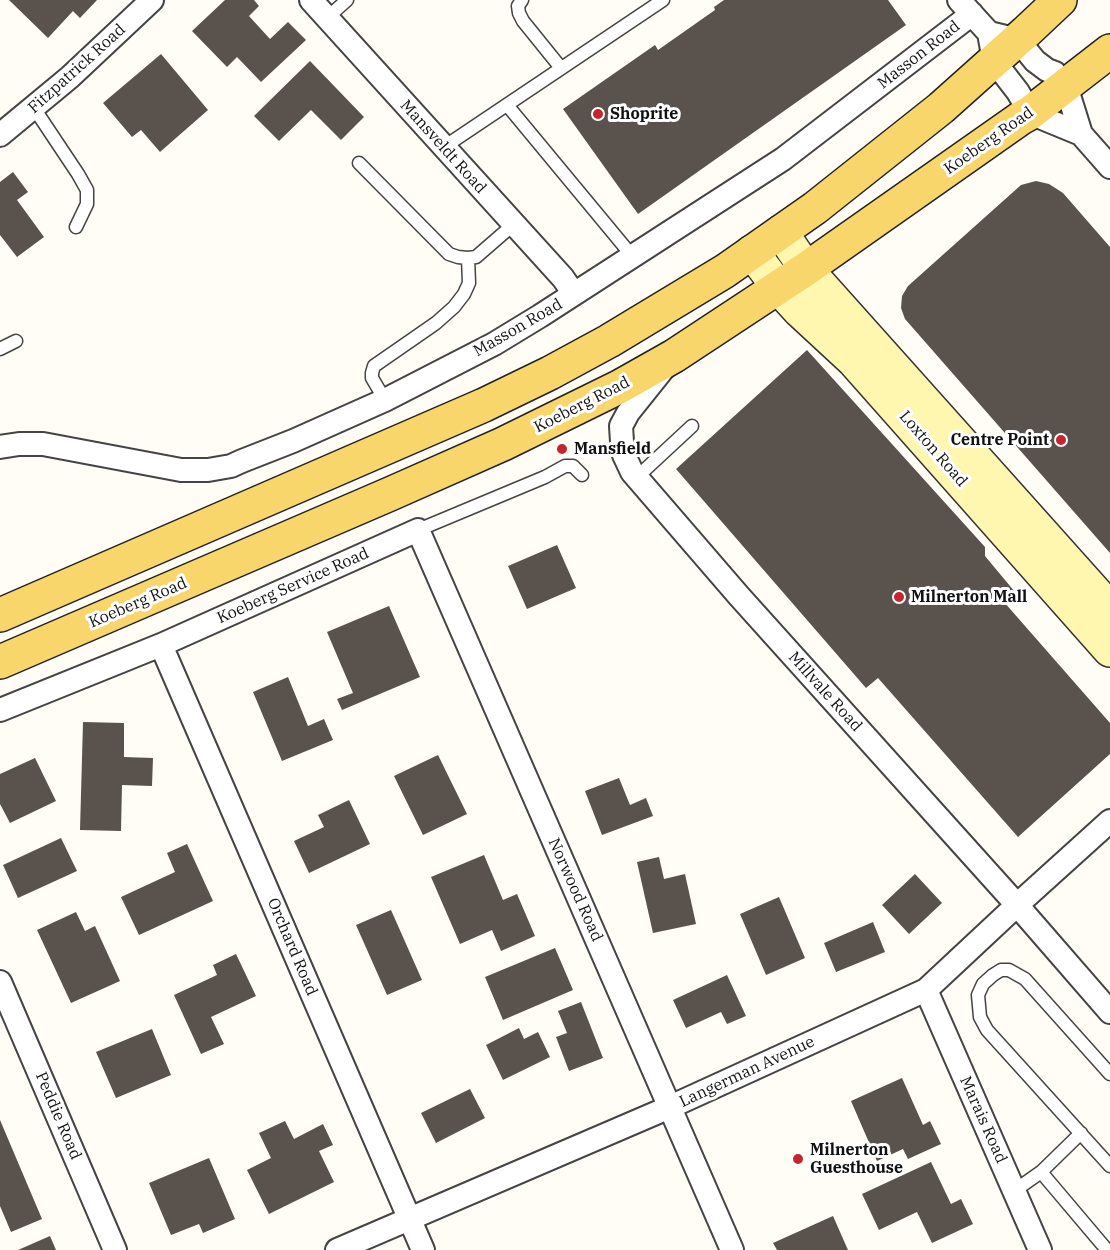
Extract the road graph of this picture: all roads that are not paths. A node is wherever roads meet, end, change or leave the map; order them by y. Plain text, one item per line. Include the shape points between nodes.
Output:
1 (152, 0) edge
2 (311, 0) edge
3 (347, 0) edge
4 (522, 0) edge
5 (663, 0) edge
6 (1060, 0) edge
7 (966, 7) edge
8 (327, 18) junction
9 (1000, 44) junction
10 (1110, 51) edge
11 (561, 68) junction
12 (1066, 86) junction
13 (507, 105) junction
14 (34, 108) junction
15 (1030, 113) junction
16 (1081, 134) junction
17 (0, 135) edge
18 (444, 147) junction
19 (359, 163) dead end
20 (1110, 167) edge
21 (514, 224) junction
22 (76, 226) dead end
23 (781, 232) junction
24 (752, 252) junction
25 (468, 258) junction
26 (633, 258) junction
27 (806, 269) junction
28 (779, 288) junction
29 (574, 294) junction
30 (16, 341) dead end
31 (0, 348) edge
32 (674, 356) junction
33 (385, 400) junction
34 (692, 426) dead end
35 (0, 447) edge
36 (582, 475) dead end
37 (634, 475) junction
38 (418, 530) junction
39 (1110, 609) edge
40 (0, 615) edge
41 (161, 645) junction
42 (1110, 650) edge
43 (0, 662) edge
44 (0, 710) edge
45 (1110, 821) edge
46 (1017, 905) junction
47 (0, 982) edge
48 (926, 990) junction
49 (1110, 1012) edge
50 (1110, 1074) edge
51 (670, 1107) junction
52 (1081, 1133) junction
53 (1110, 1166) edge
54 (1041, 1172) junction
55 (1014, 1191) junction
56 (410, 1220) junction
57 (115, 1250) edge
58 (338, 1250) edge
59 (423, 1250) edge
60 (732, 1250) edge
61 (1040, 1250) edge
62 (1107, 1250) edge

1 - 14 street, Fitzpatrick Road
2 - 8 street, Mansveldt Road
3 - 8 lane
4 - 11 lane via 518,6 523,21
5 - 11 lane
6 - 9 main road
7 - 9 street
7 - 26 street, Masson Road via 783,159
8 - 18 street, Mansveldt Road
9 - 12 street via 1055,73
9 - 15 street
9 - 23 main road via 919,126
10 - 12 main road, Koeberg Road
11 - 13 lane
12 - 15 main road, Koeberg Road
12 - 16 street
13 - 18 lane
13 - 26 lane
14 - 17 street, Fitzpatrick Road
14 - 22 lane via 87,190 87,204
15 - 16 street
15 - 27 main road, Koeberg Road
16 - 20 street
18 - 21 street, Mansveldt Road
19 - 25 lane via 449,254
21 - 25 lane via 476,257
21 - 29 street, Mansveldt Road
23 - 24 main road
23 - 27 street, Loxton Road
24 - 28 street, Loxton Road
24 - 40 main road via 609,341 506,395
25 - 33 lane via 469,283 453,307 374,366 372,378
26 - 29 street, Masson Road
27 - 28 main road, Koeberg Road
27 - 39 street, Loxton Road
28 - 32 main road, Koeberg Road
28 - 42 street, Loxton Road via 861,369
29 - 33 street, Masson Road via 494,344
30 - 31 lane
32 - 37 street, Millvale Road via 621,426 624,455
32 - 43 main road, Koeberg Road via 504,444
33 - 35 street, Masson Road via 231,466 208,470 181,470 43,444
34 - 37 lane
36 - 38 lane, Koeberg Service Road via 573,466 565,466
37 - 46 street, Millvale Road
38 - 41 street, Koeberg Service Road
38 - 51 street, Norwood Road
41 - 44 street, Koeberg Service Road
41 - 56 street, Orchard Road
45 - 46 street, Langerman Avenue
46 - 48 street, Langerman Avenue
46 - 49 street, Millvale Road
47 - 57 street, Peddie Road
48 - 51 street, Langerman Avenue
48 - 55 street, Marais Road
50 - 52 lane via 1025,979 1001,970 983,984 978,995 980,1017 987,1030
51 - 56 street, Langerman Avenue
51 - 60 street, Norwood Road
52 - 53 lane
52 - 54 lane
54 - 55 lane
54 - 62 lane
55 - 61 street, Marais Road
56 - 58 street, Langerman Avenue
56 - 59 street, Orchard Road

